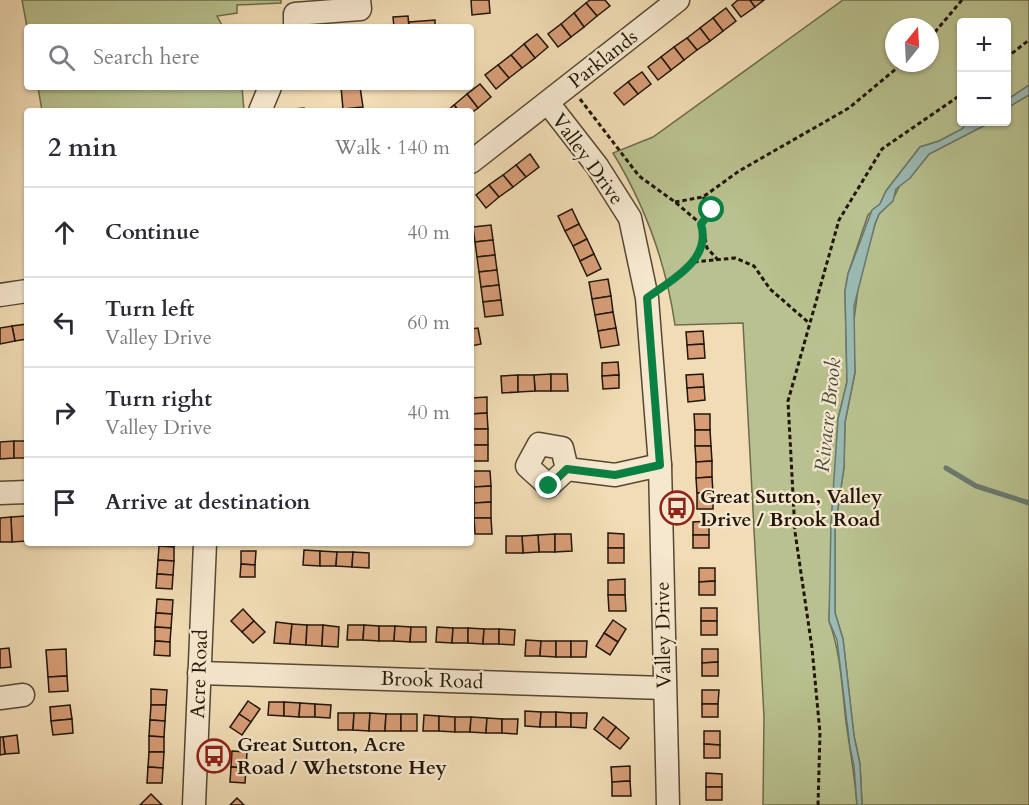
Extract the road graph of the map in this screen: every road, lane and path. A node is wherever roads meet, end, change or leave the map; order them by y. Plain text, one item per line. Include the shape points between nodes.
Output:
1 (962, 0) edge
2 (666, 4) edge
3 (356, 5) edge
4 (295, 24) edge
5 (939, 27) edge
6 (1029, 40) edge
7 (1011, 54) edge
8 (892, 72) edge
9 (570, 86) junction
10 (269, 90) edge
11 (957, 97) edge
12 (548, 103) junction
13 (261, 108) edge
14 (474, 160) edge
15 (703, 197) junction
16 (675, 202) junction
17 (701, 224) junction
18 (704, 237) junction
19 (718, 260) junction
20 (694, 262) junction
21 (24, 291) edge
22 (0, 295) edge
23 (647, 298) junction
24 (809, 323) junction
25 (660, 465) junction
26 (567, 469) dead end
27 (24, 492) edge
28 (0, 493) edge
29 (205, 546) edge
30 (199, 672) junction
31 (664, 688) junction
32 (23, 695) dead end
33 (0, 698) edge
34 (194, 805) edge
35 (668, 805) edge
36 (818, 805) edge

1 - 5 path
2 - 9 street, Parklands
3 - 4 street via 295,14
6 - 7 path
8 - 15 path via 849,108 739,171
9 - 12 street, Parklands
9 - 16 path via 639,176
10 - 13 street
11 - 24 path via 882,149 839,220
12 - 14 street, Parklands
12 - 23 street, Valley Drive via 597,166 630,218
15 - 16 path
15 - 17 path via 712,210
16 - 17 path
17 - 18 path
18 - 19 path via 706,248
18 - 20 path
19 - 20 path
19 - 24 path via 735,258 754,266 770,289
20 - 23 path
21 - 22 street
23 - 25 street, Valley Drive
24 - 36 path via 788,401 795,532 820,733
25 - 26 street via 615,475
25 - 31 street, Valley Drive
27 - 28 street
29 - 30 street, Acre Road
30 - 31 street, Brook Road
30 - 34 street, Acre Road
31 - 35 street, Valley Drive
32 - 33 street

